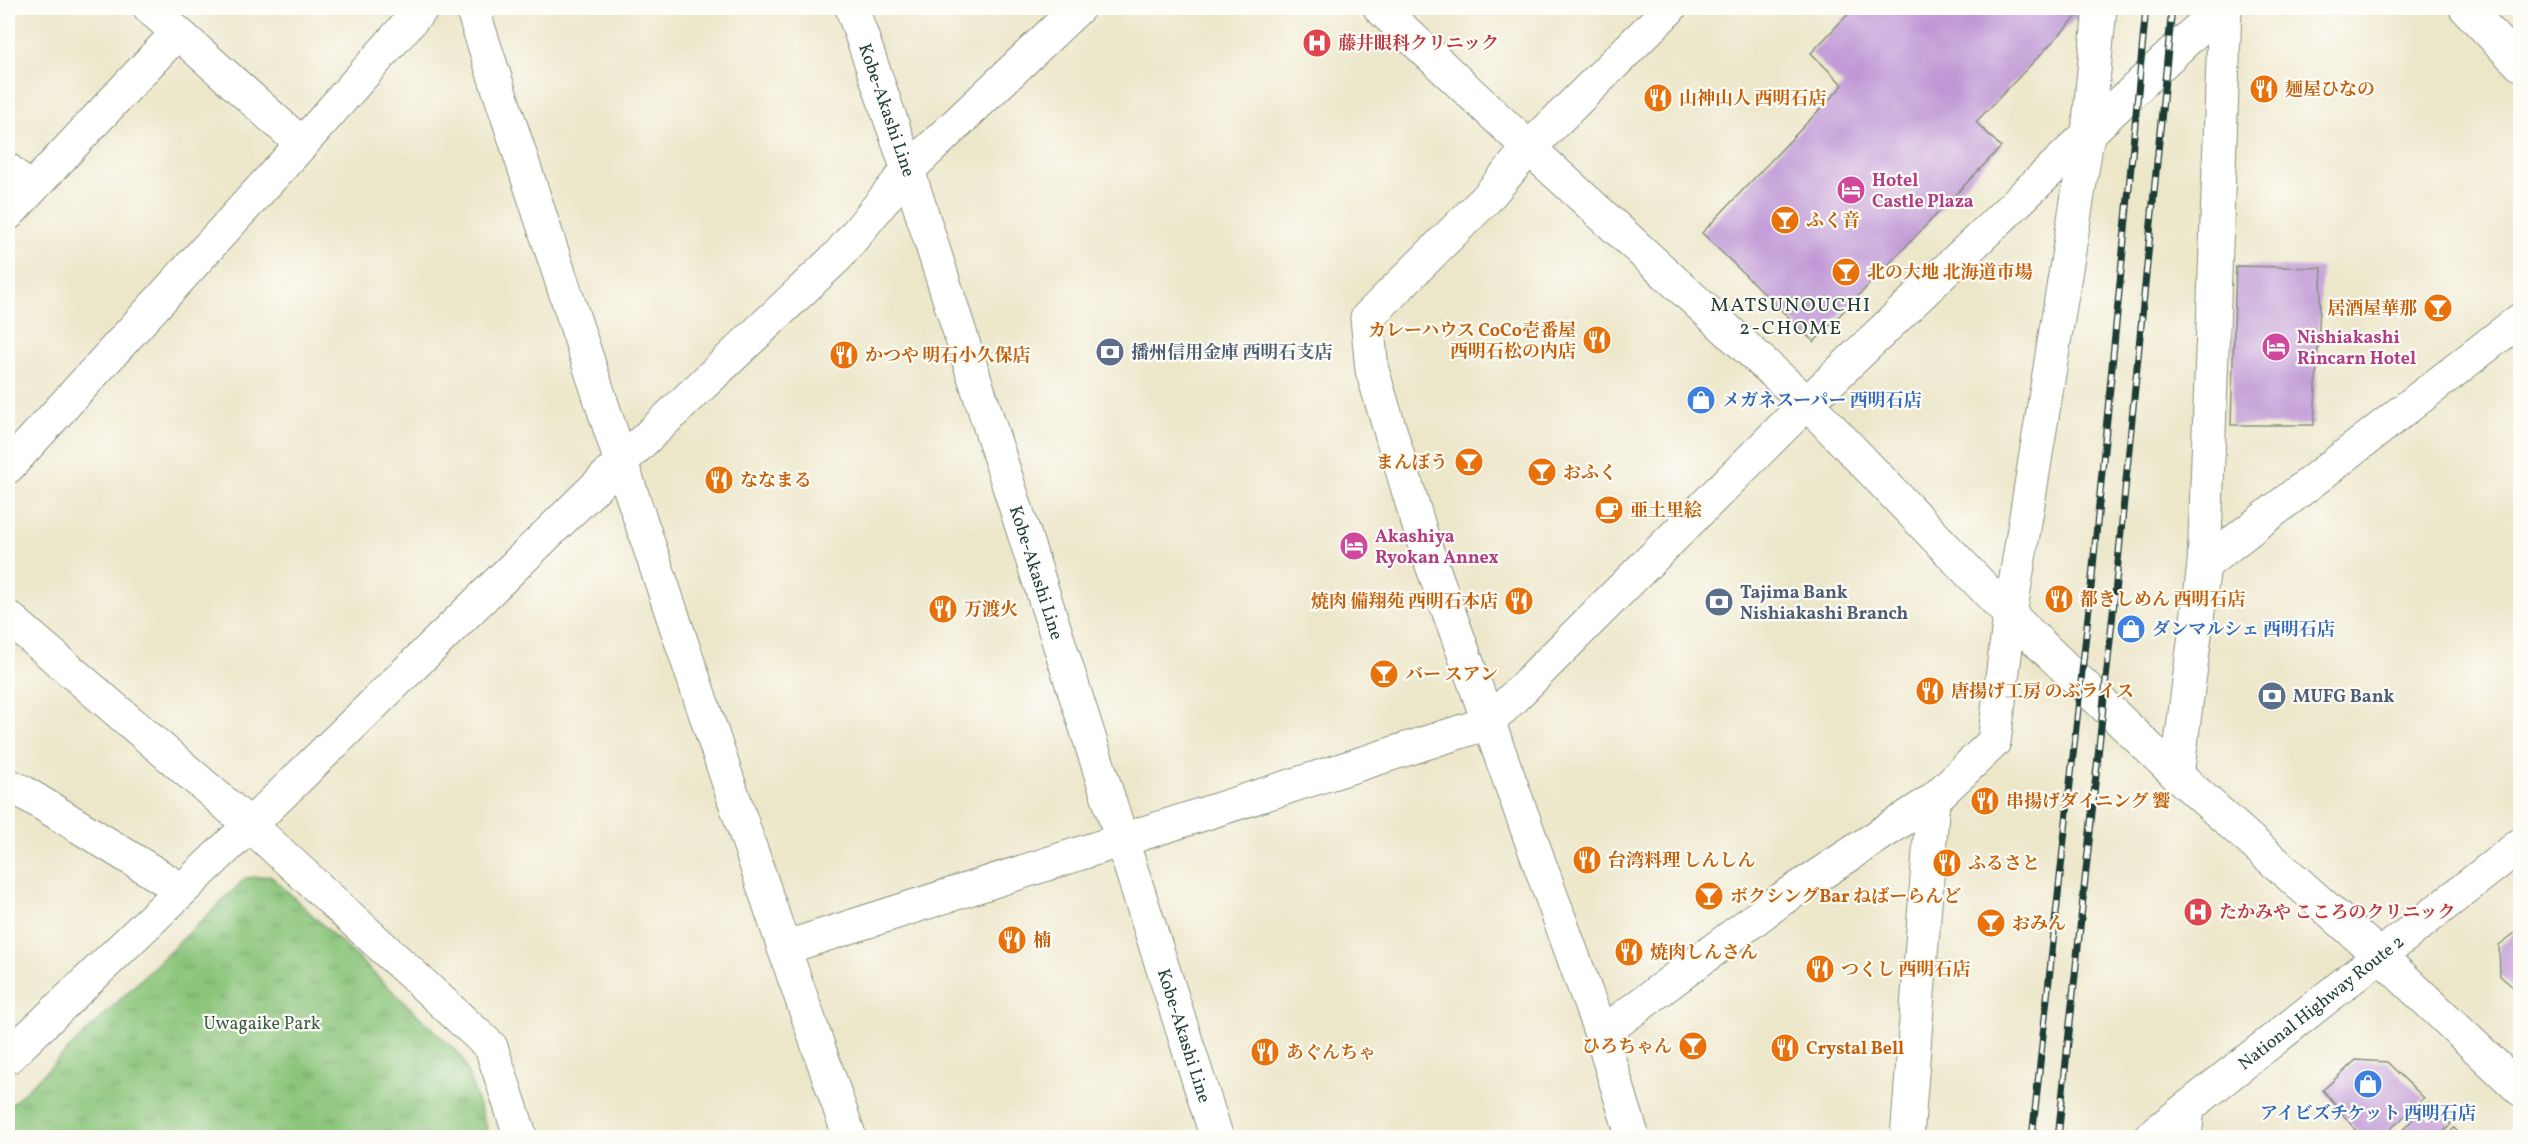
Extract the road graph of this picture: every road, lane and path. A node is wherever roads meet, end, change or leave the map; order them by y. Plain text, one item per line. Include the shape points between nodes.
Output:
1 (150, 8) edge
2 (422, 8) edge
3 (472, 8) edge
4 (852, 8) edge
5 (1077, 8) edge
6 (1380, 8) edge
7 (1670, 8) edge
8 (2100, 8) edge
9 (2220, 8) edge
10 (2224, 8) edge
11 (2466, 8) edge
12 (177, 33) junction
13 (2520, 64) edge
14 (2088, 134) junction
15 (303, 144) junction
16 (1529, 148) junction
17 (908, 170) junction
18 (19, 180) edge
19 (8, 214) edge
20 (2520, 320) edge
21 (1808, 403) junction
22 (621, 462) junction
23 (8, 467) edge
24 (2204, 565) junction
25 (2010, 615) junction
26 (8, 617) edge
27 (1488, 723) junction
28 (2177, 775) junction
29 (8, 785) edge
30 (1933, 800) junction
31 (250, 825) junction
32 (1121, 841) junction
33 (2520, 845) edge
34 (182, 890) junction
35 (784, 948) junction
36 (2379, 955) junction
37 (1601, 1034) junction
38 (8, 1057) edge
39 (2520, 1089) edge
40 (2186, 1122) edge
41 (522, 1137) edge
42 (850, 1137) edge
43 (1217, 1137) edge
44 (1633, 1137) edge
45 (1907, 1137) edge
46 (2149, 1137) edge

1 - 12 main road
2 - 15 main road
3 - 22 main road
4 - 17 main road, Kobe-Akashi Line
5 - 17 main road
6 - 16 main road
7 - 16 main road
8 - 14 main road
9 - 14 main road
10 - 24 main road
11 - 13 main road
12 - 15 main road
12 - 18 main road
14 - 21 main road
14 - 25 main road
15 - 23 main road
16 - 21 main road
16 - 27 main road via 1486,199 1367,318 1372,370 1424,543
17 - 22 main road via 838,256
17 - 32 main road, Kobe-Akashi Line
18 - 19 main road
20 - 24 main road
21 - 25 main road
21 - 27 main road
22 - 31 main road
22 - 35 main road
24 - 28 main road
25 - 28 main road
25 - 30 main road via 1994,742
26 - 31 main road
27 - 32 main road
27 - 37 main road
28 - 36 main road
29 - 34 main road
30 - 37 main road via 1782,899
30 - 45 main road
31 - 34 main road
31 - 41 main road via 492,1047
32 - 35 main road
32 - 43 main road, Kobe-Akashi Line
33 - 36 main road, National Highway Route 2
34 - 38 main road
35 - 42 main road
36 - 39 main road
36 - 40 main road, National Highway Route 2
37 - 44 main road
40 - 46 main road, National Highway Route 2

